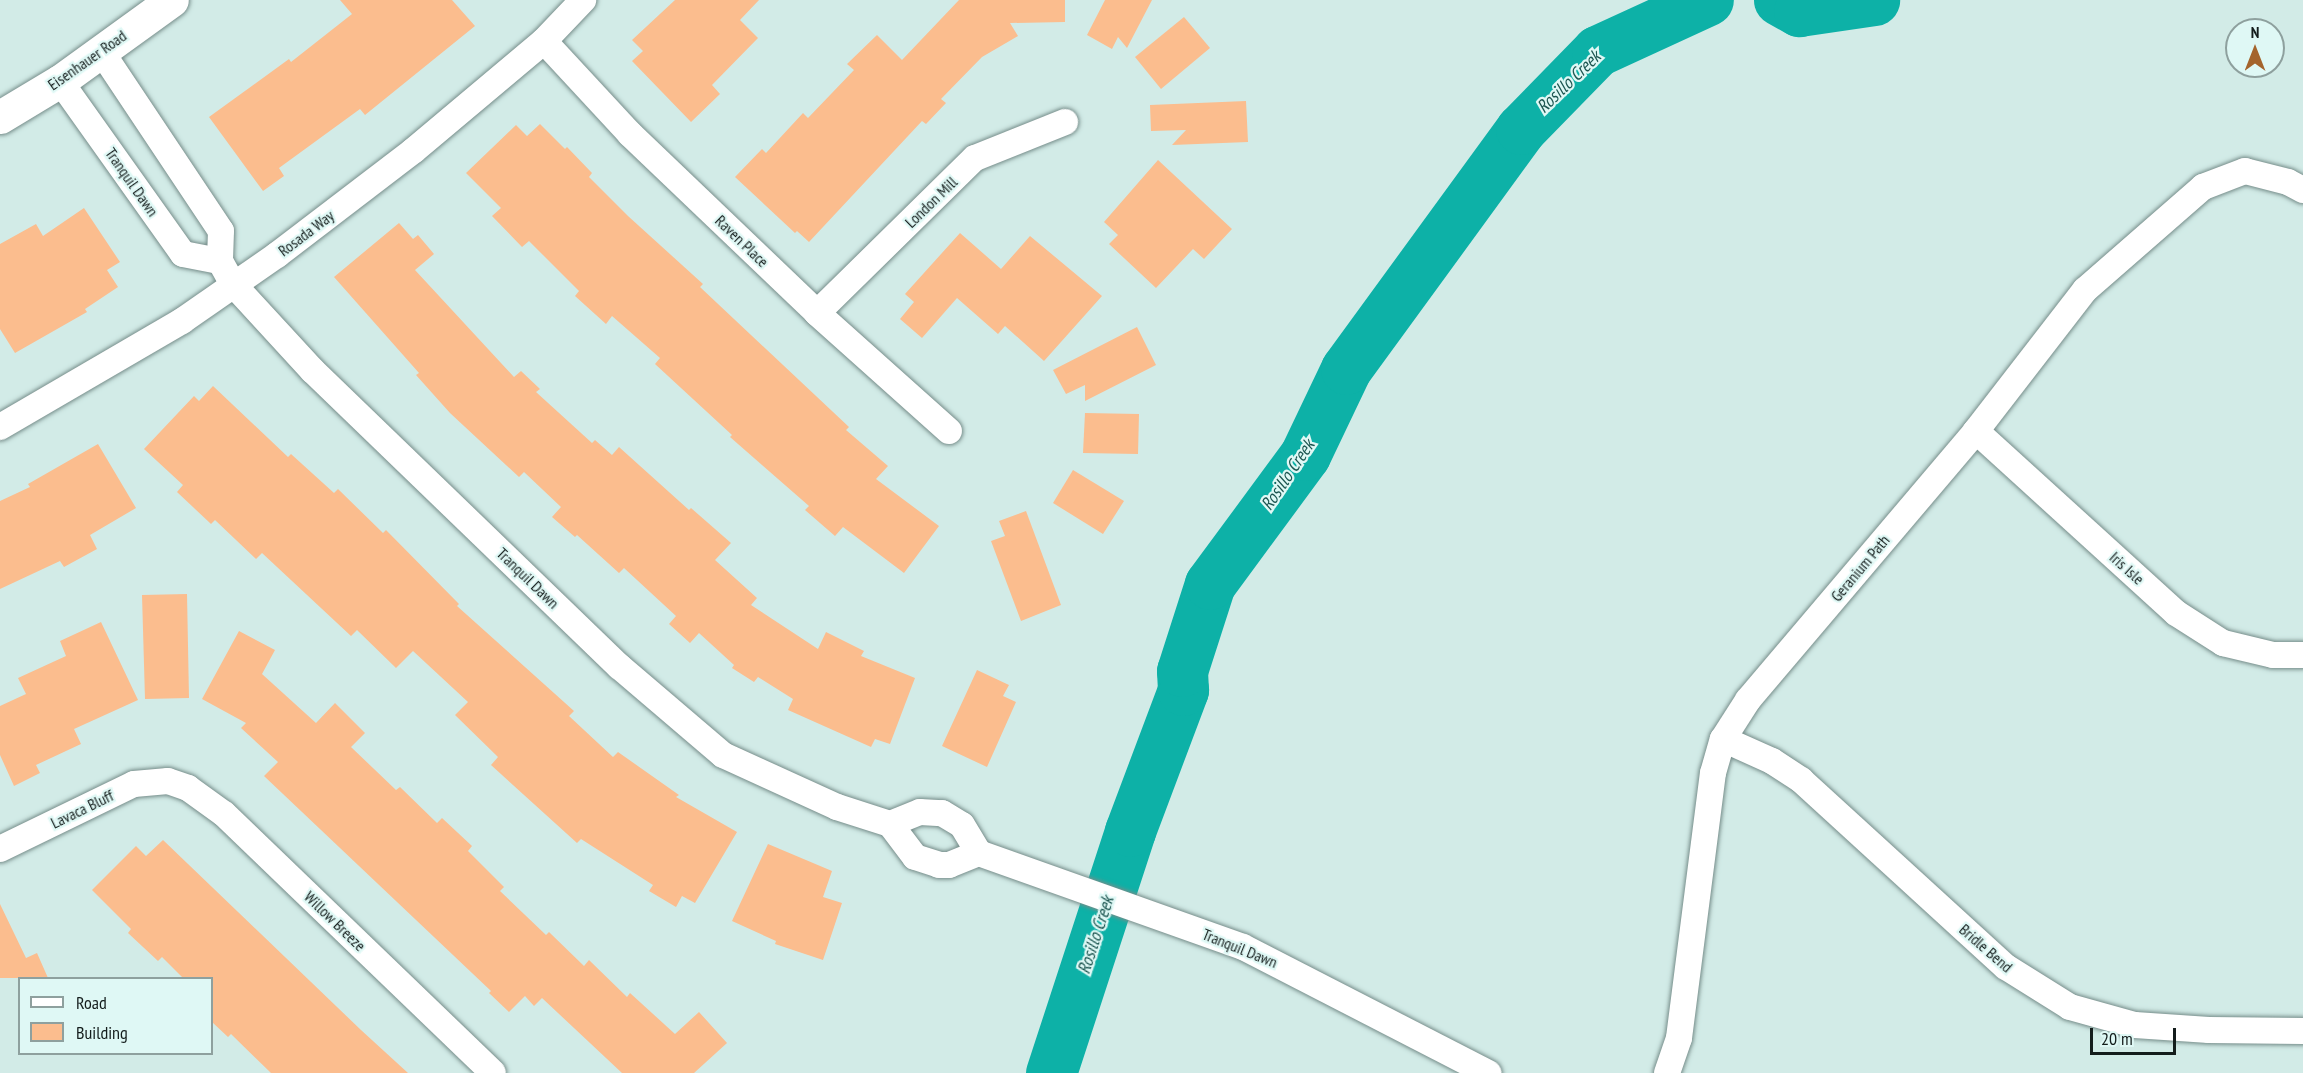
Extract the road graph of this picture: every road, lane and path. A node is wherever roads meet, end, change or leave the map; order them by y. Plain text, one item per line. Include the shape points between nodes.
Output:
1 (172, 0) edge
2 (583, 0) edge
3 (544, 41) junction
4 (101, 51) junction
5 (60, 81) junction
6 (0, 117) edge
7 (1065, 122) dead end
8 (2303, 190) edge
9 (220, 261) junction
10 (233, 284) junction
11 (818, 313) junction
12 (0, 427) edge
13 (949, 431) dead end
14 (1976, 431) junction
15 (2303, 655) edge
16 (1724, 739) junction
17 (168, 781) joint
18 (890, 824) junction
19 (0, 849) edge
20 (979, 854) junction
21 (2303, 1031) edge
22 (493, 1073) edge
23 (1488, 1073) edge
24 (1667, 1073) edge

1 - 4 main road, Eisenhauer Road
2 - 3 street, Rosada Way
3 - 10 street, Rosada Way via 413,151
3 - 11 street, Raven Place via 630,134
4 - 5 main road, Eisenhauer Road
4 - 9 street, Tranquil Dawn via 220,231
5 - 6 main road, Eisenhauer Road
5 - 9 street, Tranquil Dawn via 183,254
7 - 11 street, London Mill via 975,158
8 - 14 street, Geranium Path via 2245,171 2203,187 2085,290
9 - 10 street, Tranquil Dawn
10 - 12 street, Rosada Way via 182,321
10 - 18 street, Tranquil Dawn via 314,371 577,626 723,755 837,807
11 - 13 street, Raven Place
14 - 15 street, Iris Isle via 2176,613 2223,643 2273,655
14 - 16 street, Geranium Path via 1748,700
16 - 21 street, Bridle Bend via 1772,761 1801,780 2006,967 2070,1007 2135,1025
16 - 24 street, Geranium Path via 1713,773 1679,1038
17 - 19 street, Lavaca Bluff via 134,784
17 - 22 street, Willow Breeze via 188,789 224,814
18 - 20 street via 908,851 927,862 949,865
18 - 20 street via 920,812 942,813 962,825
20 - 23 street, Tranquil Dawn via 1243,947

